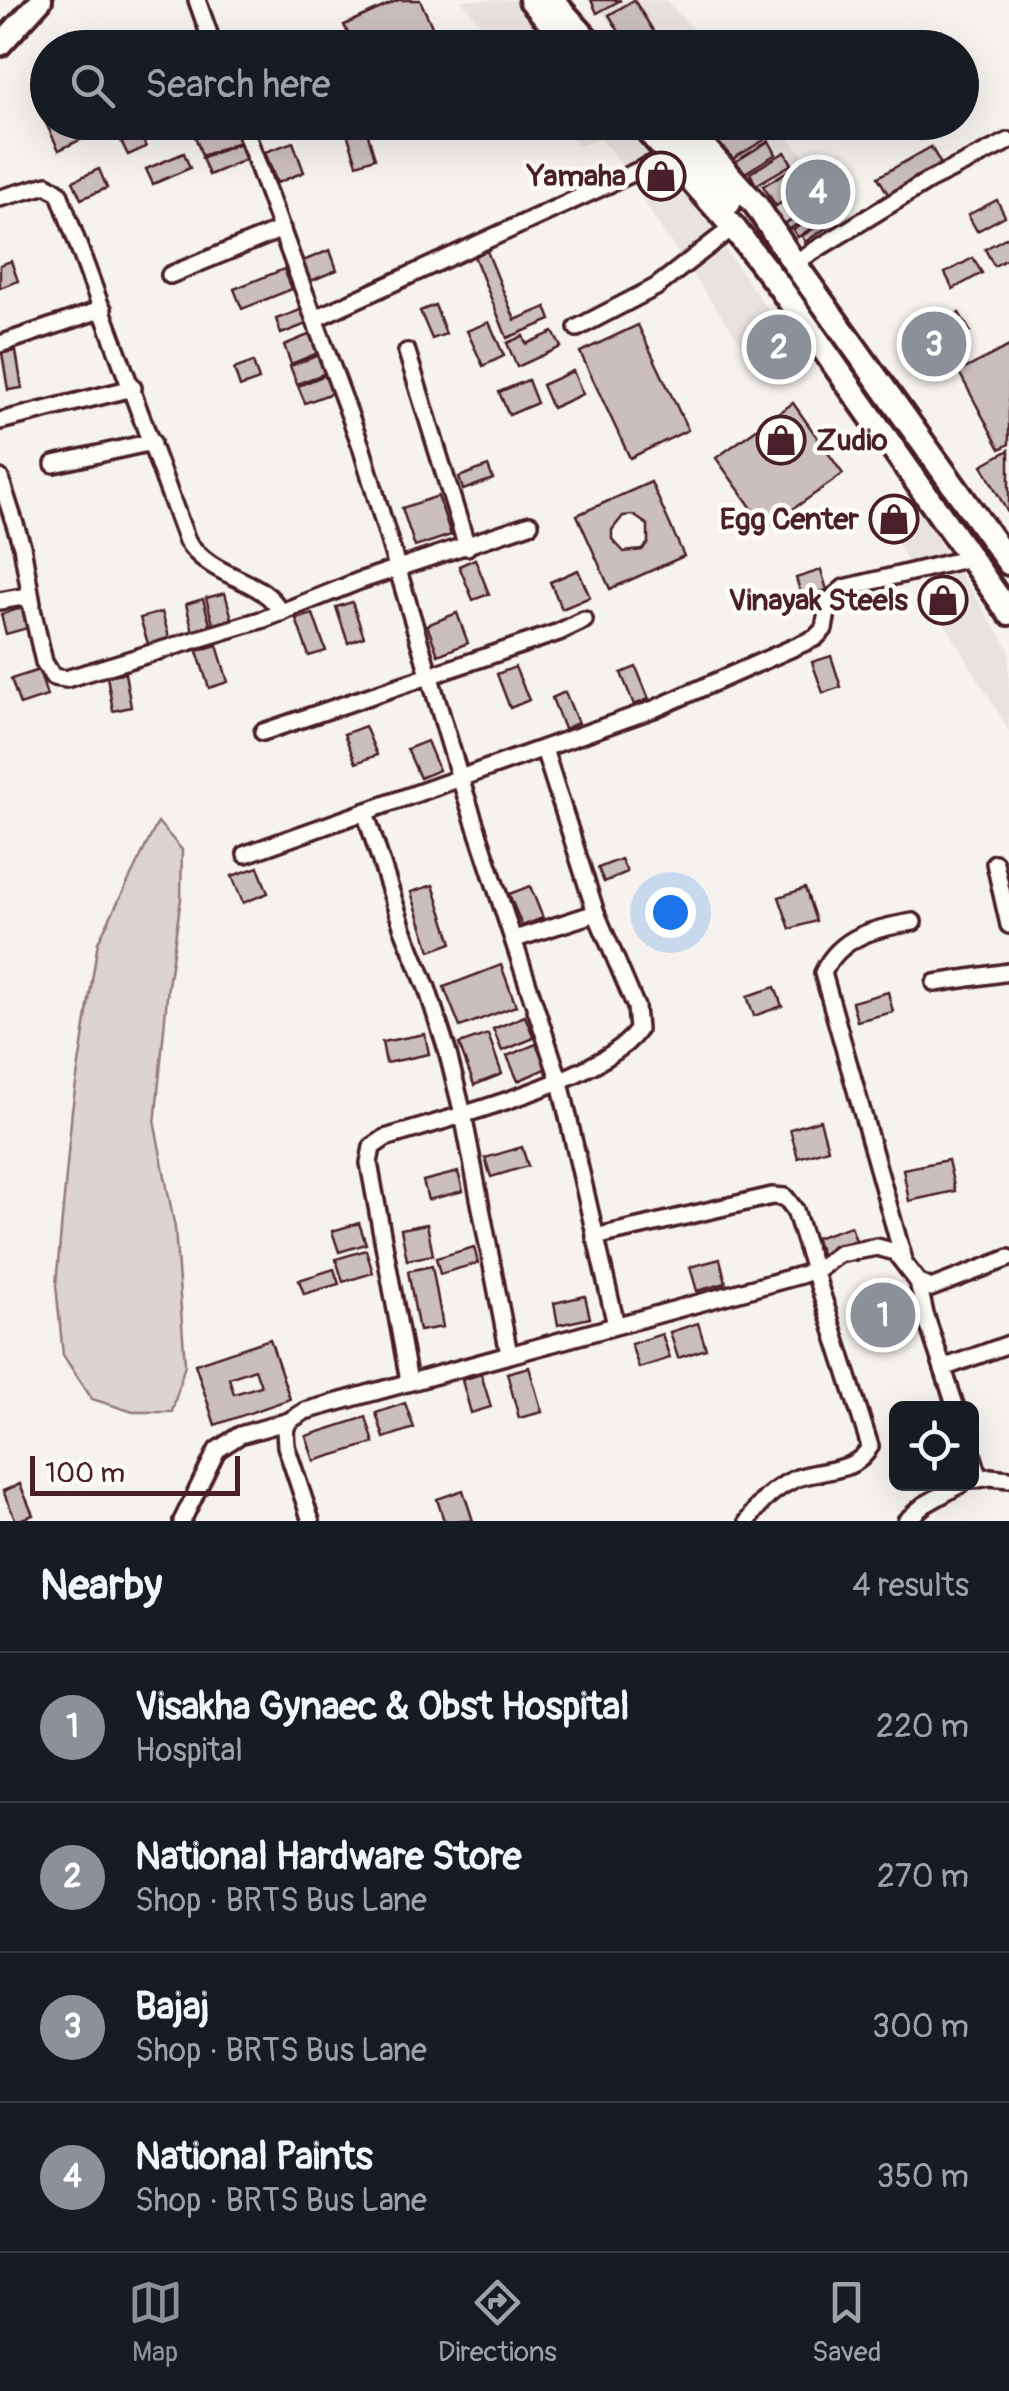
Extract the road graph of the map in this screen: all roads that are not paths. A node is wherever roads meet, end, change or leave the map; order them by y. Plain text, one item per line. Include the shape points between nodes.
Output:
1 (41, 0) edge
2 (196, 0) edge
3 (531, 0) edge
4 (552, 0) edge
5 (570, 0) edge
6 (207, 30) edge
7 (557, 30) edge
8 (579, 30) edge
9 (597, 30) edge
10 (0, 45) edge
11 (249, 140) edge
12 (656, 140) edge
13 (678, 140) edge
14 (697, 140) edge
15 (1009, 141) edge
16 (670, 156) junction
17 (0, 198) edge
18 (733, 227) junction
19 (282, 229) junction
20 (794, 263) junction
21 (170, 275) dead end
22 (103, 309) junction
23 (314, 319) junction
24 (577, 328) dead end
25 (0, 344) edge
26 (407, 352) dead end
27 (133, 388) junction
28 (0, 421) edge
29 (152, 442) junction
30 (54, 464) dead end
31 (0, 478) edge
32 (530, 524) dead end
33 (467, 546) junction
34 (991, 557) edge
35 (398, 571) junction
36 (1009, 592) edge
37 (0, 601) edge
38 (32, 604) junction
39 (281, 613) junction
40 (1009, 613) edge
41 (584, 620) dead end
42 (429, 673) junction
43 (263, 732) dead end
44 (544, 749) junction
45 (460, 778) junction
46 (365, 812) junction
47 (246, 854) dead end
48 (995, 863) dead end
49 (596, 913) junction
50 (913, 922) dead end
51 (1009, 926) edge
52 (515, 939) junction
53 (1009, 972) edge
54 (935, 984) dead end
55 (560, 1082) junction
56 (463, 1114) junction
57 (596, 1237) junction
58 (1009, 1258) edge
59 (904, 1261) junction
60 (812, 1272) junction
61 (918, 1282) junction
62 (616, 1325) junction
63 (1009, 1344) edge
64 (509, 1354) junction
65 (943, 1368) junction
66 (409, 1381) junction
67 (954, 1401) edge
68 (289, 1422) junction
69 (979, 1479) edge
70 (1009, 1480) edge
71 (953, 1491) edge
72 (926, 1513) edge
73 (182, 1521) edge
74 (311, 1521) edge
75 (748, 1521) edge
76 (906, 1521) edge

1 - 10 main road
2 - 6 street
3 - 7 main road
4 - 8 main road
5 - 9 main road
11 - 19 street
12 - 16 main road
13 - 34 main road
14 - 20 main road via 756,205
15 - 20 street via 928,181
16 - 18 main road
16 - 23 street
17 - 22 street via 47,185 59,194
18 - 24 street via 656,287
18 - 34 main road
19 - 21 street
19 - 23 street
20 - 34 main road
22 - 25 street
22 - 27 street
23 - 35 street
26 - 33 street
27 - 28 street
27 - 29 street
29 - 30 street
29 - 39 street via 198,557 267,594
31 - 38 street
32 - 33 street
33 - 35 street
34 - 36 main road
34 - 40 main road
34 - 44 street via 844,588 829,601 824,629 803,644
35 - 39 street
35 - 42 street
37 - 38 street via 26,597
38 - 39 street via 46,668 58,679
41 - 42 street
42 - 43 street
42 - 45 street
44 - 45 street
44 - 49 street
45 - 46 street
45 - 52 street
46 - 47 street
46 - 56 street
48 - 51 street
49 - 52 street
49 - 55 street via 636,1007 638,1030
50 - 59 street via 859,934 823,974
52 - 55 street
53 - 54 street
55 - 56 street
55 - 57 street
56 - 64 street
56 - 66 street via 385,1138 370,1151
57 - 60 street via 778,1195 795,1210
57 - 62 street
58 - 61 street via 938,1286
59 - 60 street via 888,1249 865,1248 833,1256
59 - 61 street
60 - 62 street
60 - 75 street via 870,1446 850,1465 780,1487
61 - 65 street
62 - 64 street
63 - 65 street
64 - 66 street
65 - 67 street
66 - 68 street
68 - 73 street via 240,1435 217,1450
68 - 74 street via 286,1446
69 - 70 street
71 - 72 street
72 - 76 street

